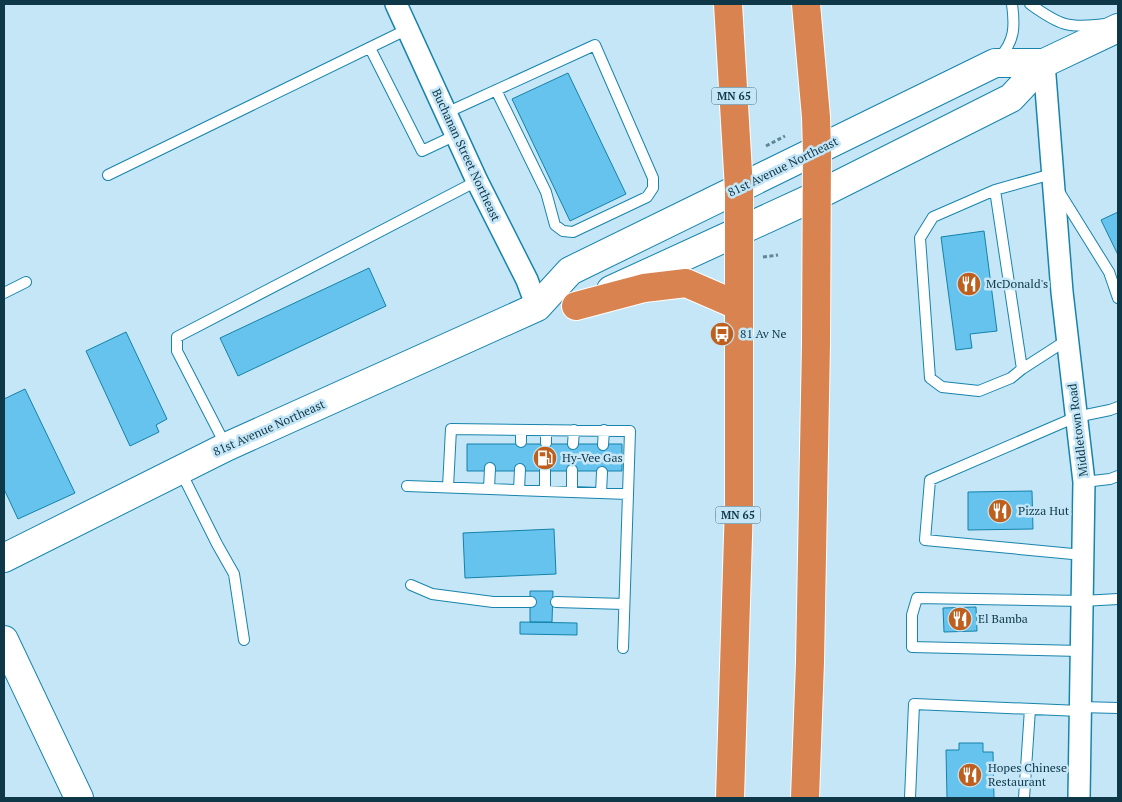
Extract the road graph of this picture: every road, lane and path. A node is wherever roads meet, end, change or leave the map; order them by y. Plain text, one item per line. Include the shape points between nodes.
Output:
1 (396, 4) edge
2 (728, 4) edge
3 (806, 4) edge
4 (1012, 4) edge
5 (1030, 4) edge
6 (1118, 22) edge
7 (1118, 28) edge
8 (408, 30) junction
9 (370, 48) junction
10 (1044, 63) junction
11 (994, 64) junction
12 (496, 90) junction
13 (446, 113) junction
14 (456, 135) junction
15 (785, 136) dead end
16 (766, 146) dead end
17 (817, 151) junction
18 (108, 175) dead end
19 (1052, 177) junction
20 (477, 181) junction
21 (739, 189) junction
22 (995, 190) junction
23 (816, 196) junction
24 (739, 231) junction
25 (778, 254) dead end
26 (763, 258) dead end
27 (26, 282) dead end
28 (4, 293) edge
29 (1118, 298) edge
30 (537, 306) junction
31 (576, 306) junction
32 (739, 306) junction
33 (1068, 340) junction
34 (1022, 369) junction
35 (1118, 407) edge
36 (1076, 417) junction
37 (491, 430) junction
38 (521, 430) junction
39 (546, 430) junction
40 (574, 430) junction
41 (604, 430) junction
42 (491, 441) dead end
43 (521, 442) dead end
44 (546, 443) dead end
45 (573, 444) dead end
46 (603, 445) dead end
47 (226, 447) junction
48 (490, 468) dead end
49 (180, 469) junction
50 (520, 469) dead end
51 (545, 469) dead end
52 (572, 470) dead end
53 (602, 472) dead end
54 (1118, 476) edge
55 (1084, 482) junction
56 (407, 486) dead end
57 (448, 487) junction
58 (489, 488) junction
59 (519, 490) junction
60 (545, 491) junction
61 (572, 492) junction
62 (601, 493) junction
63 (628, 494) junction
64 (1083, 554) junction
65 (4, 558) edge
66 (411, 585) dead end
67 (1118, 599) edge
68 (1082, 601) junction
69 (531, 602) dead end
70 (556, 602) dead end
71 (624, 604) junction
72 (4, 640) edge
73 (244, 640) dead end
74 (623, 648) dead end
75 (1081, 652) junction
76 (1118, 708) edge
77 (1030, 709) junction
78 (1080, 709) junction
79 (79, 798) edge
80 (730, 798) edge
81 (805, 798) edge
82 (910, 798) edge
83 (1024, 798) edge
84 (1079, 798) edge

1 - 8 street, Buchanan Street Northeast
2 - 21 highway, MN 65
3 - 17 highway
4 - 11 lane via 1012,41
5 - 6 lane via 1062,24 1079,26
7 - 10 street, 81st Avenue Northeast
8 - 9 lane
8 - 13 street, Buchanan Street Northeast
9 - 14 lane via 422,151
9 - 18 lane
10 - 11 street, 81st Avenue Northeast
10 - 19 street, Middletown Road
10 - 23 street, 81st Avenue Northeast via 1011,98
11 - 17 street, 81st Avenue Northeast
12 - 12 lane via 595,45 653,178 653,188 647,197 573,232 563,231 554,225 546,192
12 - 13 lane
13 - 14 street, Buchanan Street Northeast
14 - 20 street, Buchanan Street Northeast
15 - 16 path
17 - 21 street, 81st Avenue Northeast
17 - 23 highway
19 - 22 lane
19 - 29 lane via 1109,272
19 - 33 street, Middletown Road
20 - 30 street, Buchanan Street Northeast
20 - 47 lane via 177,337 177,351
21 - 24 highway, MN 65
21 - 30 street, 81st Avenue Northeast via 570,271
22 - 34 lane
22 - 34 lane via 932,217 920,238 930,378 942,387 979,391 1012,378
23 - 24 street, 81st Avenue Northeast
23 - 81 highway via 816,344
24 - 31 street, 81st Avenue Northeast
24 - 32 highway, MN 65
25 - 26 path
27 - 28 lane
30 - 31 street, 81st Avenue Northeast
30 - 47 street, 81st Avenue Northeast
31 - 32 highway via 644,288 686,282
32 - 80 highway, MN 65 via 739,504
33 - 34 lane
33 - 36 street, Middletown Road
35 - 36 lane
36 - 55 street, Middletown Road
36 - 64 lane via 930,480 925,540
37 - 38 lane
37 - 42 lane
37 - 57 lane via 450,429
38 - 39 lane
38 - 43 lane
39 - 40 lane
39 - 44 lane
40 - 41 lane
40 - 45 lane
41 - 46 lane
41 - 63 lane via 630,431
47 - 49 street, 81st Avenue Northeast
48 - 58 lane
49 - 65 street, 81st Avenue Northeast
49 - 73 lane via 234,574
50 - 59 lane
51 - 60 lane
52 - 61 lane
53 - 62 lane
54 - 55 lane
55 - 64 street, Middletown Road
56 - 57 lane
57 - 58 lane
58 - 59 lane
59 - 60 lane
60 - 61 lane
61 - 62 lane
62 - 63 lane
63 - 71 lane
64 - 68 street, Middletown Road
66 - 69 lane via 432,594 493,602
67 - 68 lane
68 - 75 street, Middletown Road
68 - 75 lane via 917,598 912,615 912,647
70 - 71 lane
71 - 74 lane
72 - 79 street
75 - 78 street, Middletown Road
76 - 78 lane
77 - 78 lane
77 - 82 lane via 914,704
77 - 83 lane
78 - 84 street, Middletown Road

